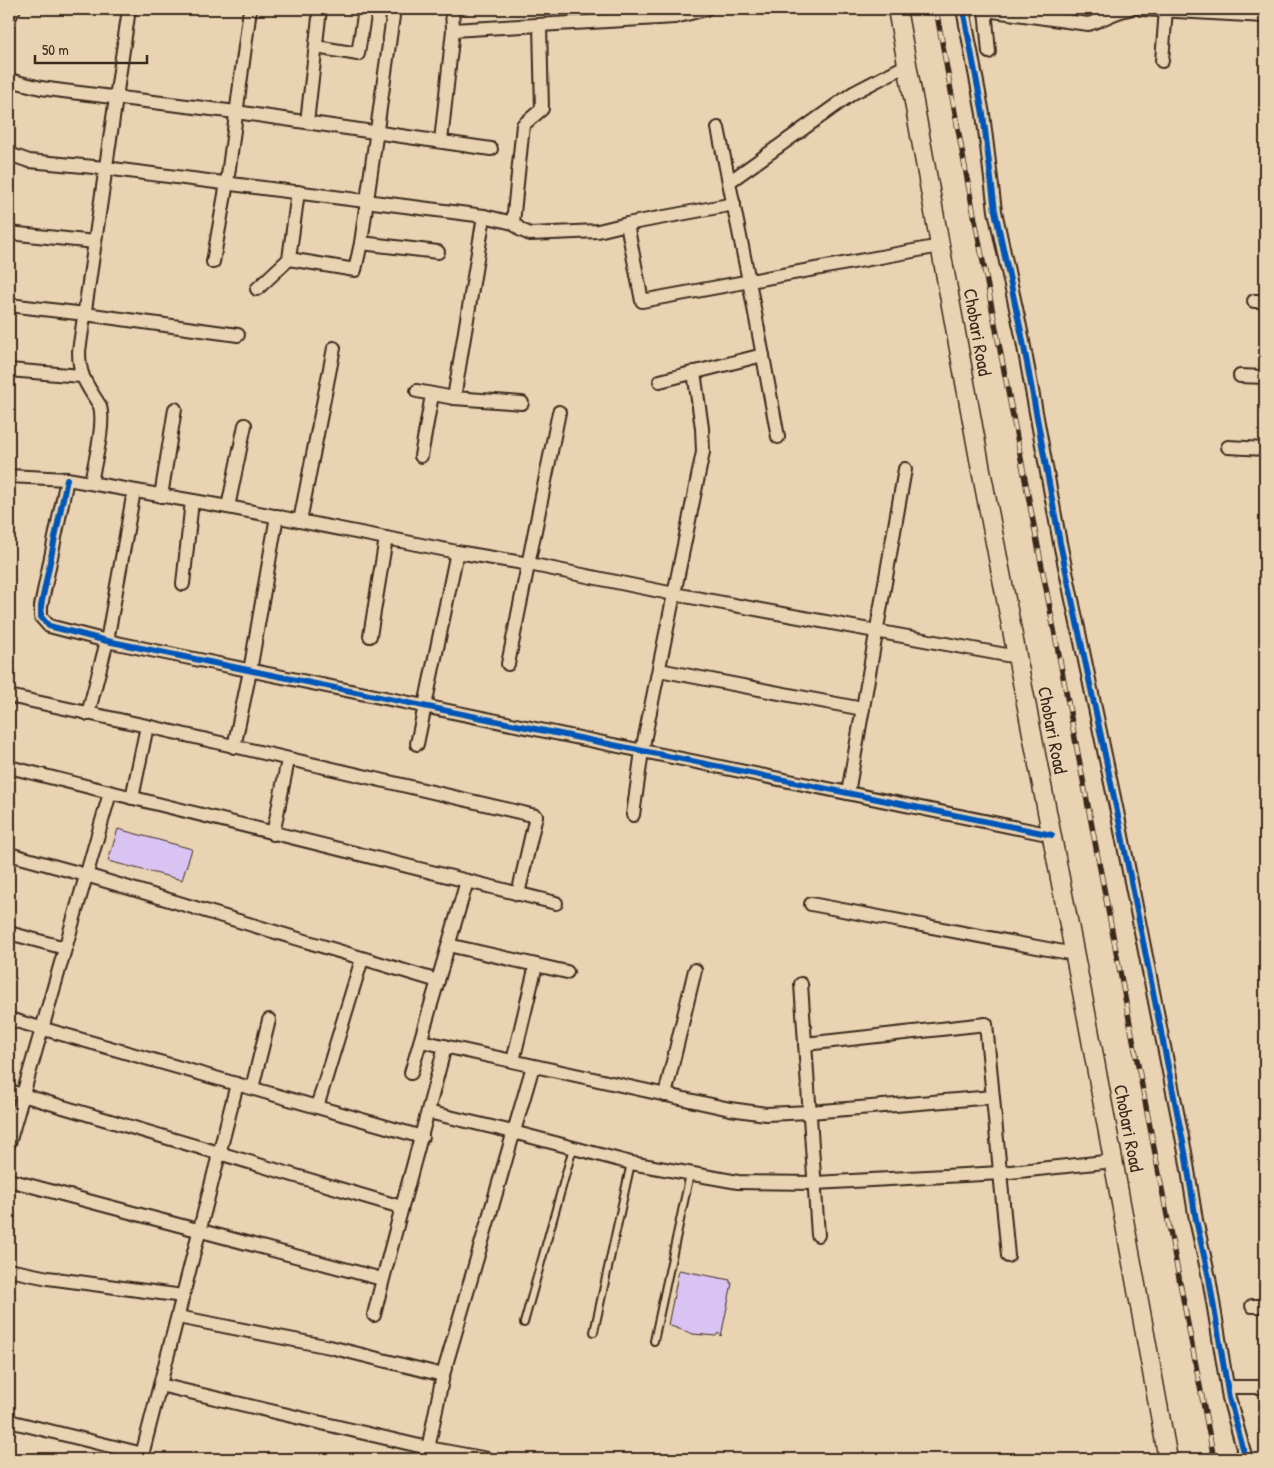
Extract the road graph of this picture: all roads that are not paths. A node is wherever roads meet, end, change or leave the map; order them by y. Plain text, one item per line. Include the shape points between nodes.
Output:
1 (14, 9) edge
2 (129, 9) edge
3 (250, 9) edge
4 (320, 9) edge
5 (365, 9) edge
6 (394, 9) edge
7 (452, 9) edge
8 (586, 9) edge
9 (706, 9) edge
10 (897, 9) edge
11 (963, 9) edge
12 (1129, 9) edge
13 (1141, 9) edge
14 (985, 10) edge
15 (1166, 10) edge
16 (1265, 16) edge
17 (9, 18) edge
18 (587, 22) junction
19 (540, 25) junction
20 (452, 30) junction
21 (316, 47) junction
22 (989, 52) dead end
23 (1162, 61) dead end
24 (907, 65) junction
25 (9, 80) edge
26 (116, 98) junction
27 (236, 112) junction
28 (307, 122) junction
29 (718, 128) dead end
30 (377, 132) junction
31 (441, 141) junction
32 (491, 149) dead end
33 (9, 154) edge
34 (105, 168) junction
35 (729, 182) junction
36 (227, 183) junction
37 (298, 192) junction
38 (367, 202) junction
39 (734, 204) junction
40 (484, 216) junction
41 (513, 222) junction
42 (627, 224) junction
43 (9, 233) edge
44 (95, 242) junction
45 (361, 242) junction
46 (940, 246) junction
47 (438, 252) dead end
48 (288, 260) junction
49 (213, 262) dead end
50 (749, 281) junction
51 (257, 288) dead end
52 (9, 305) edge
53 (85, 314) junction
54 (238, 335) dead end
55 (334, 348) dead end
56 (763, 355) junction
57 (9, 370) edge
58 (694, 372) junction
59 (1240, 376) dead end
60 (1265, 377) edge
61 (83, 379) junction
62 (660, 380) dead end
63 (417, 391) dead end
64 (432, 394) junction
65 (454, 398) junction
66 (522, 403) dead end
67 (175, 409) dead end
68 (559, 412) dead end
69 (245, 425) dead end
70 (778, 437) dead end
71 (1228, 447) dead end
72 (1265, 449) edge
73 (421, 456) dead end
74 (905, 469) dead end
75 (12, 476) edge
76 (67, 479) junction
77 (91, 482) junction
78 (134, 491) junction
79 (161, 496) junction
80 (192, 501) junction
81 (228, 507) junction
82 (277, 516) junction
83 (300, 521) junction
84 (386, 538) junction
85 (457, 552) junction
86 (528, 564) junction
87 (183, 584) dead end
88 (674, 594) junction
89 (877, 631) junction
90 (370, 636) dead end
91 (107, 640) junction
92 (1017, 657) junction
93 (508, 664) dead end
94 (659, 670) junction
95 (250, 671) junction
96 (9, 696) edge
97 (426, 706) junction
98 (864, 709) junction
99 (88, 714) junction
100 (147, 726) junction
101 (417, 744) dead end
102 (234, 747) junction
103 (642, 751) junction
104 (288, 760) junction
105 (9, 767) edge
106 (110, 793) junction
107 (848, 793) junction
108 (132, 798) junction
109 (633, 815) dead end
110 (273, 834) junction
111 (1052, 835) junction
112 (9, 854) edge
113 (86, 875) junction
114 (467, 881) junction
115 (518, 894) junction
116 (556, 903) dead end
117 (811, 904) dead end
118 (9, 933) edge
119 (448, 944) junction
120 (65, 948) junction
121 (1074, 954) junction
122 (362, 958) junction
123 (536, 965) junction
124 (695, 970) dead end
125 (567, 972) dead end
126 (438, 980) junction
127 (801, 984) dead end
128 (9, 1019) edge
129 (269, 1020) dead end
130 (42, 1028) junction
131 (421, 1040) junction
132 (805, 1044) junction
133 (445, 1046) junction
134 (513, 1061) junction
135 (533, 1066) junction
136 (411, 1073) dead end
137 (238, 1084) junction
138 (252, 1088) junction
139 (9, 1091) edge
140 (22, 1095) junction
141 (665, 1095) junction
142 (993, 1097) junction
143 (317, 1107) junction
144 (428, 1112) junction
145 (810, 1112) junction
146 (513, 1132) junction
147 (422, 1136) junction
148 (9, 1143) edge
149 (573, 1148) junction
150 (220, 1154) junction
151 (1114, 1161) junction
152 (631, 1163) junction
153 (1000, 1173) junction
154 (690, 1174) junction
155 (9, 1180) edge
156 (815, 1184) junction
157 (401, 1207) junction
158 (200, 1230) junction
159 (818, 1235) dead end
160 (1008, 1256) dead end
161 (9, 1270) edge
162 (382, 1280) junction
163 (183, 1296) junction
164 (1252, 1306) dead end
165 (1265, 1306) edge
166 (374, 1315) dead end
167 (178, 1317) junction
168 (524, 1323) dead end
169 (594, 1332) dead end
170 (654, 1342) dead end
171 (443, 1375) junction
172 (160, 1385) junction
173 (1228, 1387) junction
174 (1265, 1387) edge
175 (9, 1421) edge
176 (427, 1453) edge
177 (142, 1457) edge
178 (488, 1459) edge
179 (1168, 1459) edge
180 (1246, 1459) edge

1 - 17 street
2 - 26 street
3 - 27 street
4 - 21 street
5 - 21 street via 358,54
6 - 30 street
7 - 20 street
8 - 18 street
9 - 18 street via 675,17
10 - 24 street, Chobari Road
11 - 173 street via 983,114 995,211 1185,1152
12 - 14 street via 1088,24
13 - 15 street
14 - 22 street
15 - 16 street
15 - 23 street
18 - 19 street
19 - 20 street
19 - 41 street via 542,109 523,126
20 - 31 street
21 - 28 street
24 - 35 street via 853,93
24 - 46 street, Chobari Road
25 - 26 street via 41,88
26 - 27 street
26 - 34 street
27 - 28 street
27 - 36 street
28 - 30 street
29 - 35 street
30 - 31 street
30 - 38 street
31 - 32 street
33 - 34 street via 29,161
34 - 36 street
34 - 44 street
35 - 39 street
36 - 37 street
36 - 49 street
37 - 38 street
37 - 48 street
38 - 40 street
38 - 45 street
39 - 42 street
39 - 50 street
40 - 41 street
40 - 65 street
41 - 42 street via 530,234 598,231
42 - 50 street via 642,301
43 - 44 street
44 - 53 street
45 - 47 street
45 - 48 street via 355,270
46 - 50 street
46 - 92 street, Chobari Road
48 - 51 street
50 - 56 street
52 - 53 street
53 - 54 street
53 - 61 street via 79,351
55 - 83 street
56 - 58 street
56 - 70 street
57 - 61 street
58 - 62 street
58 - 88 street via 703,452
59 - 60 street
61 - 77 street via 100,406 102,421
63 - 64 street
64 - 65 street
64 - 73 street
65 - 66 street
67 - 79 street
68 - 86 street
69 - 81 street
71 - 72 street
74 - 89 street
75 - 76 street
76 - 77 street
76 - 91 street via 41,617 49,626
77 - 78 street
78 - 79 street
78 - 91 street
79 - 80 street
80 - 81 street
80 - 87 street
81 - 82 street
82 - 83 street
82 - 95 street
83 - 84 street
84 - 85 street
84 - 90 street
85 - 86 street
85 - 97 street
86 - 88 street
86 - 93 street
88 - 89 street
88 - 94 street
89 - 92 street
89 - 98 street
91 - 95 street
91 - 99 street
92 - 111 street, Chobari Road
94 - 98 street
94 - 103 street
95 - 97 street
95 - 102 street
96 - 99 street
97 - 101 street
97 - 103 street
98 - 107 street
99 - 100 street
100 - 102 street
100 - 108 street
102 - 104 street
103 - 107 street
103 - 109 street
104 - 110 street
104 - 115 street via 536,816
105 - 106 street
106 - 108 street
106 - 113 street
107 - 111 street
108 - 110 street
110 - 114 street
111 - 121 street, Chobari Road
112 - 113 street
113 - 120 street
113 - 122 street
114 - 115 street
114 - 119 street
115 - 116 street
117 - 121 street
118 - 120 street
119 - 123 street
119 - 126 street
120 - 130 street
121 - 151 street, Chobari Road
122 - 126 street
122 - 143 street
123 - 125 street
123 - 134 street
124 - 141 street
126 - 131 street
127 - 132 street
128 - 130 street
129 - 138 street
130 - 137 street
130 - 140 street
131 - 133 street
131 - 136 street
132 - 142 street via 986,1024
132 - 145 street
133 - 134 street
133 - 144 street
134 - 135 street
135 - 141 street
135 - 146 street
137 - 138 street
137 - 150 street
138 - 143 street
139 - 140 street
140 - 148 street
140 - 150 street
141 - 145 street via 766,1114
142 - 145 street
142 - 153 street
143 - 147 street
144 - 146 street
144 - 147 street
145 - 156 street
146 - 149 street
146 - 171 street
147 - 157 street
149 - 152 street
149 - 168 lane
150 - 157 street
150 - 158 street
151 - 153 street
151 - 179 street, Chobari Road
152 - 154 street
152 - 169 lane
153 - 156 street
153 - 160 street
154 - 156 street via 738,1182
154 - 170 lane
155 - 158 street
156 - 159 street
157 - 162 street
158 - 162 street
158 - 163 street
161 - 163 street
162 - 166 street
163 - 167 street
164 - 165 street
167 - 171 street via 330,1347
167 - 172 street
171 - 176 street
172 - 176 street
172 - 177 street
173 - 174 street
173 - 180 street
175 - 177 street
176 - 178 street

